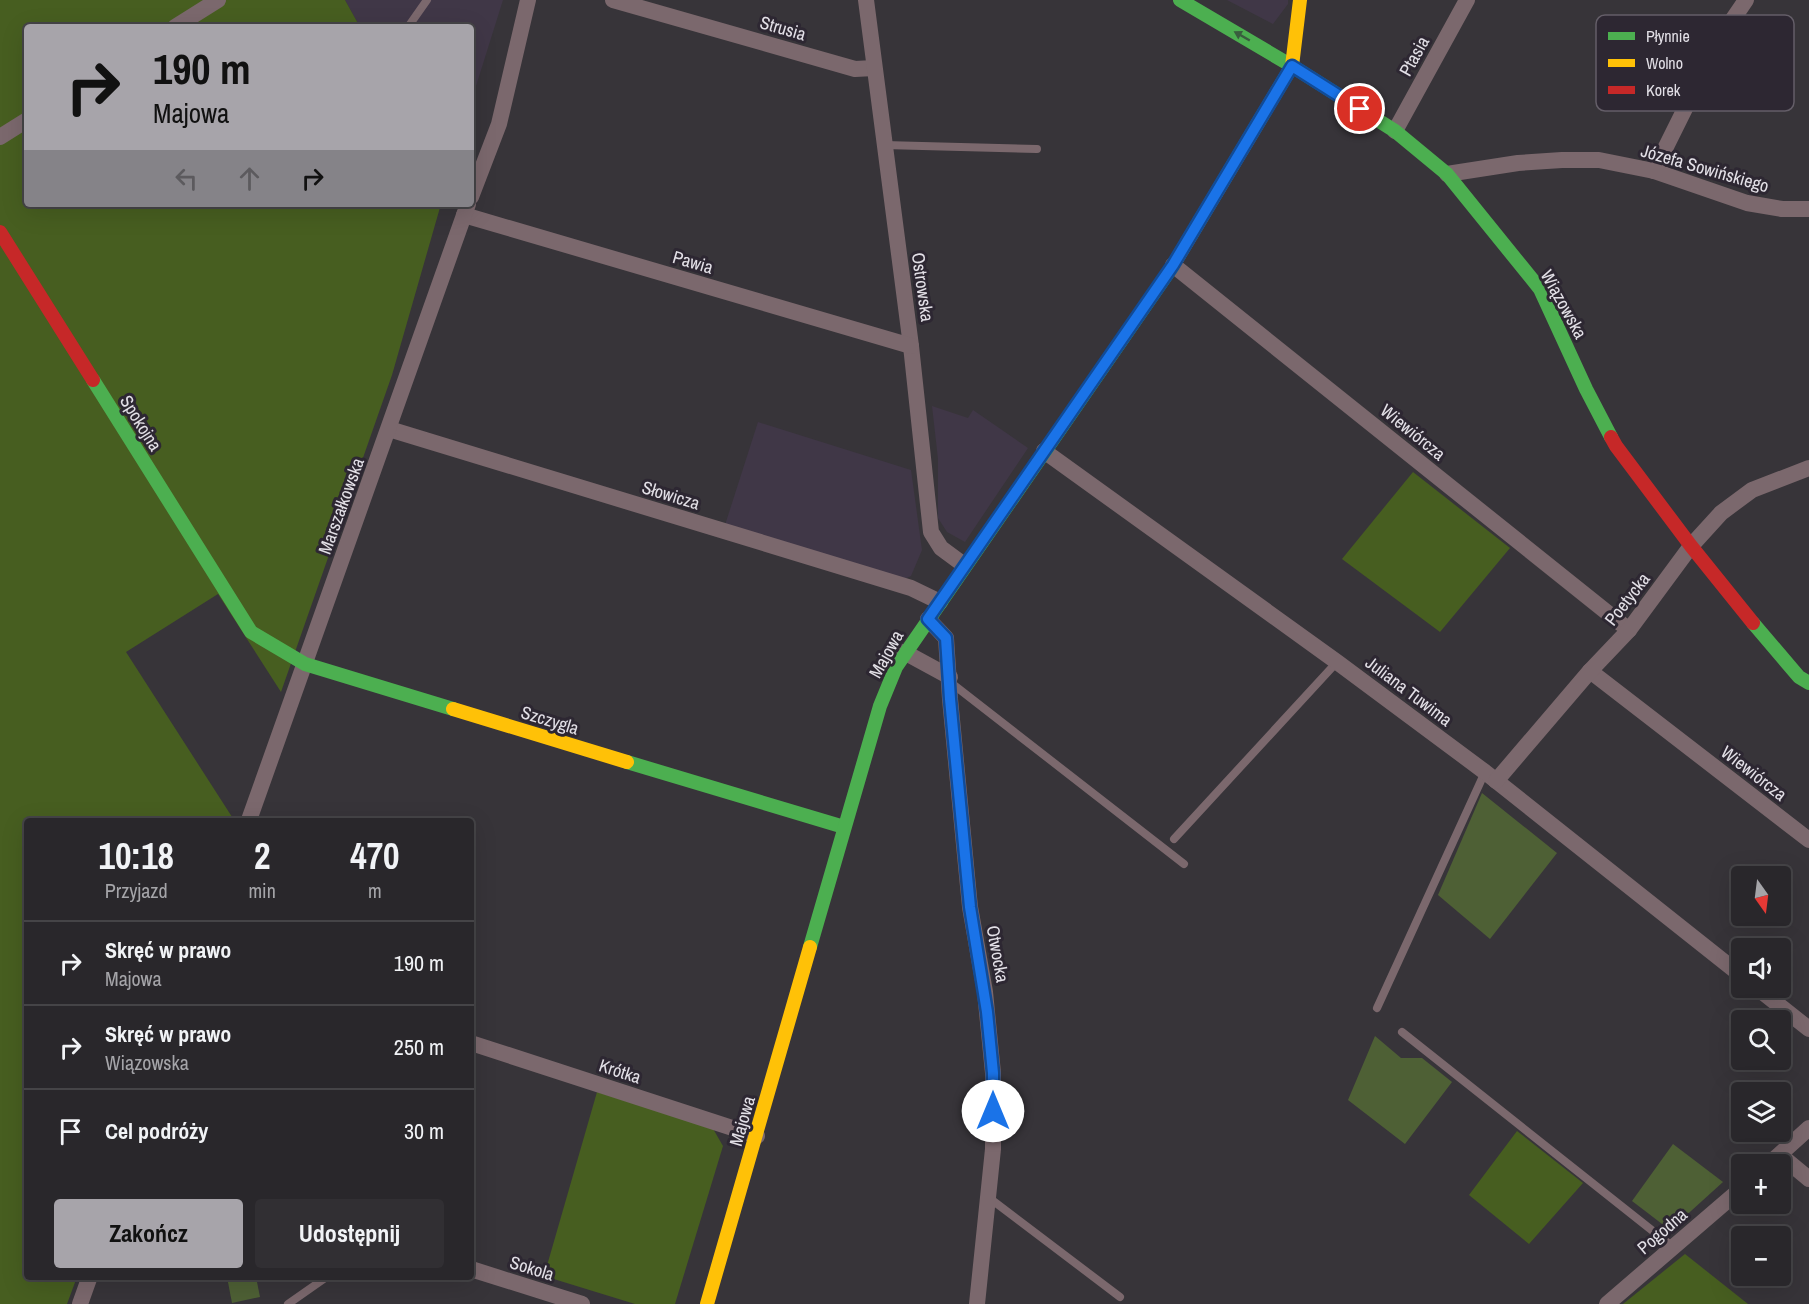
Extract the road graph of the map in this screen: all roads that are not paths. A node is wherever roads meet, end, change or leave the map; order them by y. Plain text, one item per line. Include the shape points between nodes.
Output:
1 (218, 0) edge
2 (427, 0) edge
3 (528, 0) edge
4 (614, 0) edge
5 (866, 0) edge
6 (1180, 0) edge
7 (1300, 0) edge
8 (1467, 0) edge
9 (1746, 0) edge
10 (1736, 15) edge
11 (180, 24) edge
12 (410, 24) edge
13 (1292, 66) junction
14 (873, 68) junction
15 (1684, 111) edge
16 (24, 122) edge
17 (1395, 131) junction
18 (0, 137) edge
19 (884, 145) junction
20 (1037, 149) dead end
21 (1654, 171) junction
22 (1447, 174) junction
23 (474, 188) edge
24 (466, 209) edge
25 (1809, 209) edge
26 (0, 232) edge
27 (1173, 265) junction
28 (911, 346) junction
29 (389, 429) junction
30 (1044, 451) junction
31 (1809, 468) edge
32 (1692, 546) junction
33 (964, 565) junction
34 (940, 602) junction
35 (928, 619) junction
36 (1629, 630) junction
37 (251, 632) joint
38 (904, 652) junction
39 (1338, 662) junction
40 (305, 664) junction
41 (1590, 670) junction
42 (950, 679) junction
43 (1809, 683) edge
44 (1491, 777) junction
45 (250, 818) edge
46 (844, 827) junction
47 (1174, 840) dead end
48 (1809, 840) edge
49 (1184, 864) dead end
50 (1731, 967) edge
51 (1769, 998) edge
52 (1377, 1008) dead end
53 (1809, 1029) edge
54 (1402, 1032) dead end
55 (474, 1044) edge
56 (1809, 1128) edge
57 (757, 1137) junction
58 (1780, 1154) edge
59 (1791, 1169) edge
60 (1809, 1179) edge
61 (988, 1197) junction
62 (1731, 1197) edge
63 (1673, 1247) junction
64 (474, 1270) edge
65 (89, 1280) edge
66 (322, 1280) edge
67 (1120, 1297) dead end
68 (80, 1304) edge
69 (288, 1304) edge
70 (582, 1304) edge
71 (707, 1304) edge
72 (977, 1304) edge
73 (1607, 1304) edge

1 - 11 street
2 - 12 lane
3 - 23 street via 499,124
4 - 14 street, Strusia via 855,69
5 - 14 street, Ostrowska
13 -> 6 street, Wiązowska
7 - 13 street, Majowa
8 - 17 street, Ptasia
9 - 10 street
13 - 17 street, Wiązowska
13 - 27 street, Majowa
14 - 19 street, Ostrowska
15 - 21 street
16 - 18 street
17 - 22 street, Wiązowska
19 - 20 lane
19 - 28 street, Ostrowska
21 - 22 street, Józefa Sowińskiego via 1599,160 1562,159
21 - 25 street, Józefa Sowińskiego via 1747,203
22 - 32 street, Wiązowska via 1540,289 1616,446
24 - 28 street, Pawia
24 - 29 street, Marszałkowska
26 - 37 street, Spokojna
27 - 30 street, Majowa
27 - 36 street, Wiewiórcza
28 - 33 street, Ostrowska via 931,532 941,548
29 - 34 street, Słowicza via 911,588
29 - 40 street, Marszałkowska
30 - 33 street, Majowa
30 - 39 street, Juliana Tuwima
31 - 32 street, Poetycka via 1752,490 1720,513
32 - 36 street, Poetycka
32 - 43 street, Wiązowska via 1773,648
33 - 34 street, Majowa
34 - 35 street, Majowa
35 - 38 street, Majowa
35 - 42 street, Otwocka via 946,638
36 - 41 street, Poetycka
37 - 40 street, Szczygla
38 - 42 street
38 - 46 street, Majowa via 880,706
39 - 44 street, Juliana Tuwima
39 - 47 lane
40 - 45 street, Marszałkowska
40 - 46 street, Szczygla
41 - 44 street, Poetycka
41 - 48 street, Wiewiórcza
42 - 49 lane
42 - 61 street, Otwocka via 970,907 985,992 993,1073 993,1149
44 - 50 street, Juliana Tuwima
44 - 52 lane
46 - 57 street, Majowa
51 - 53 street
54 - 63 lane
55 - 57 street, Krótka
56 - 58 street
57 - 71 street, Majowa
59 - 60 street
61 - 67 lane
61 - 72 street, Otwocka
62 - 63 street, Pogodna
63 - 73 street, Pogodna
64 - 70 street, Sokola
65 - 68 street
66 - 69 lane

